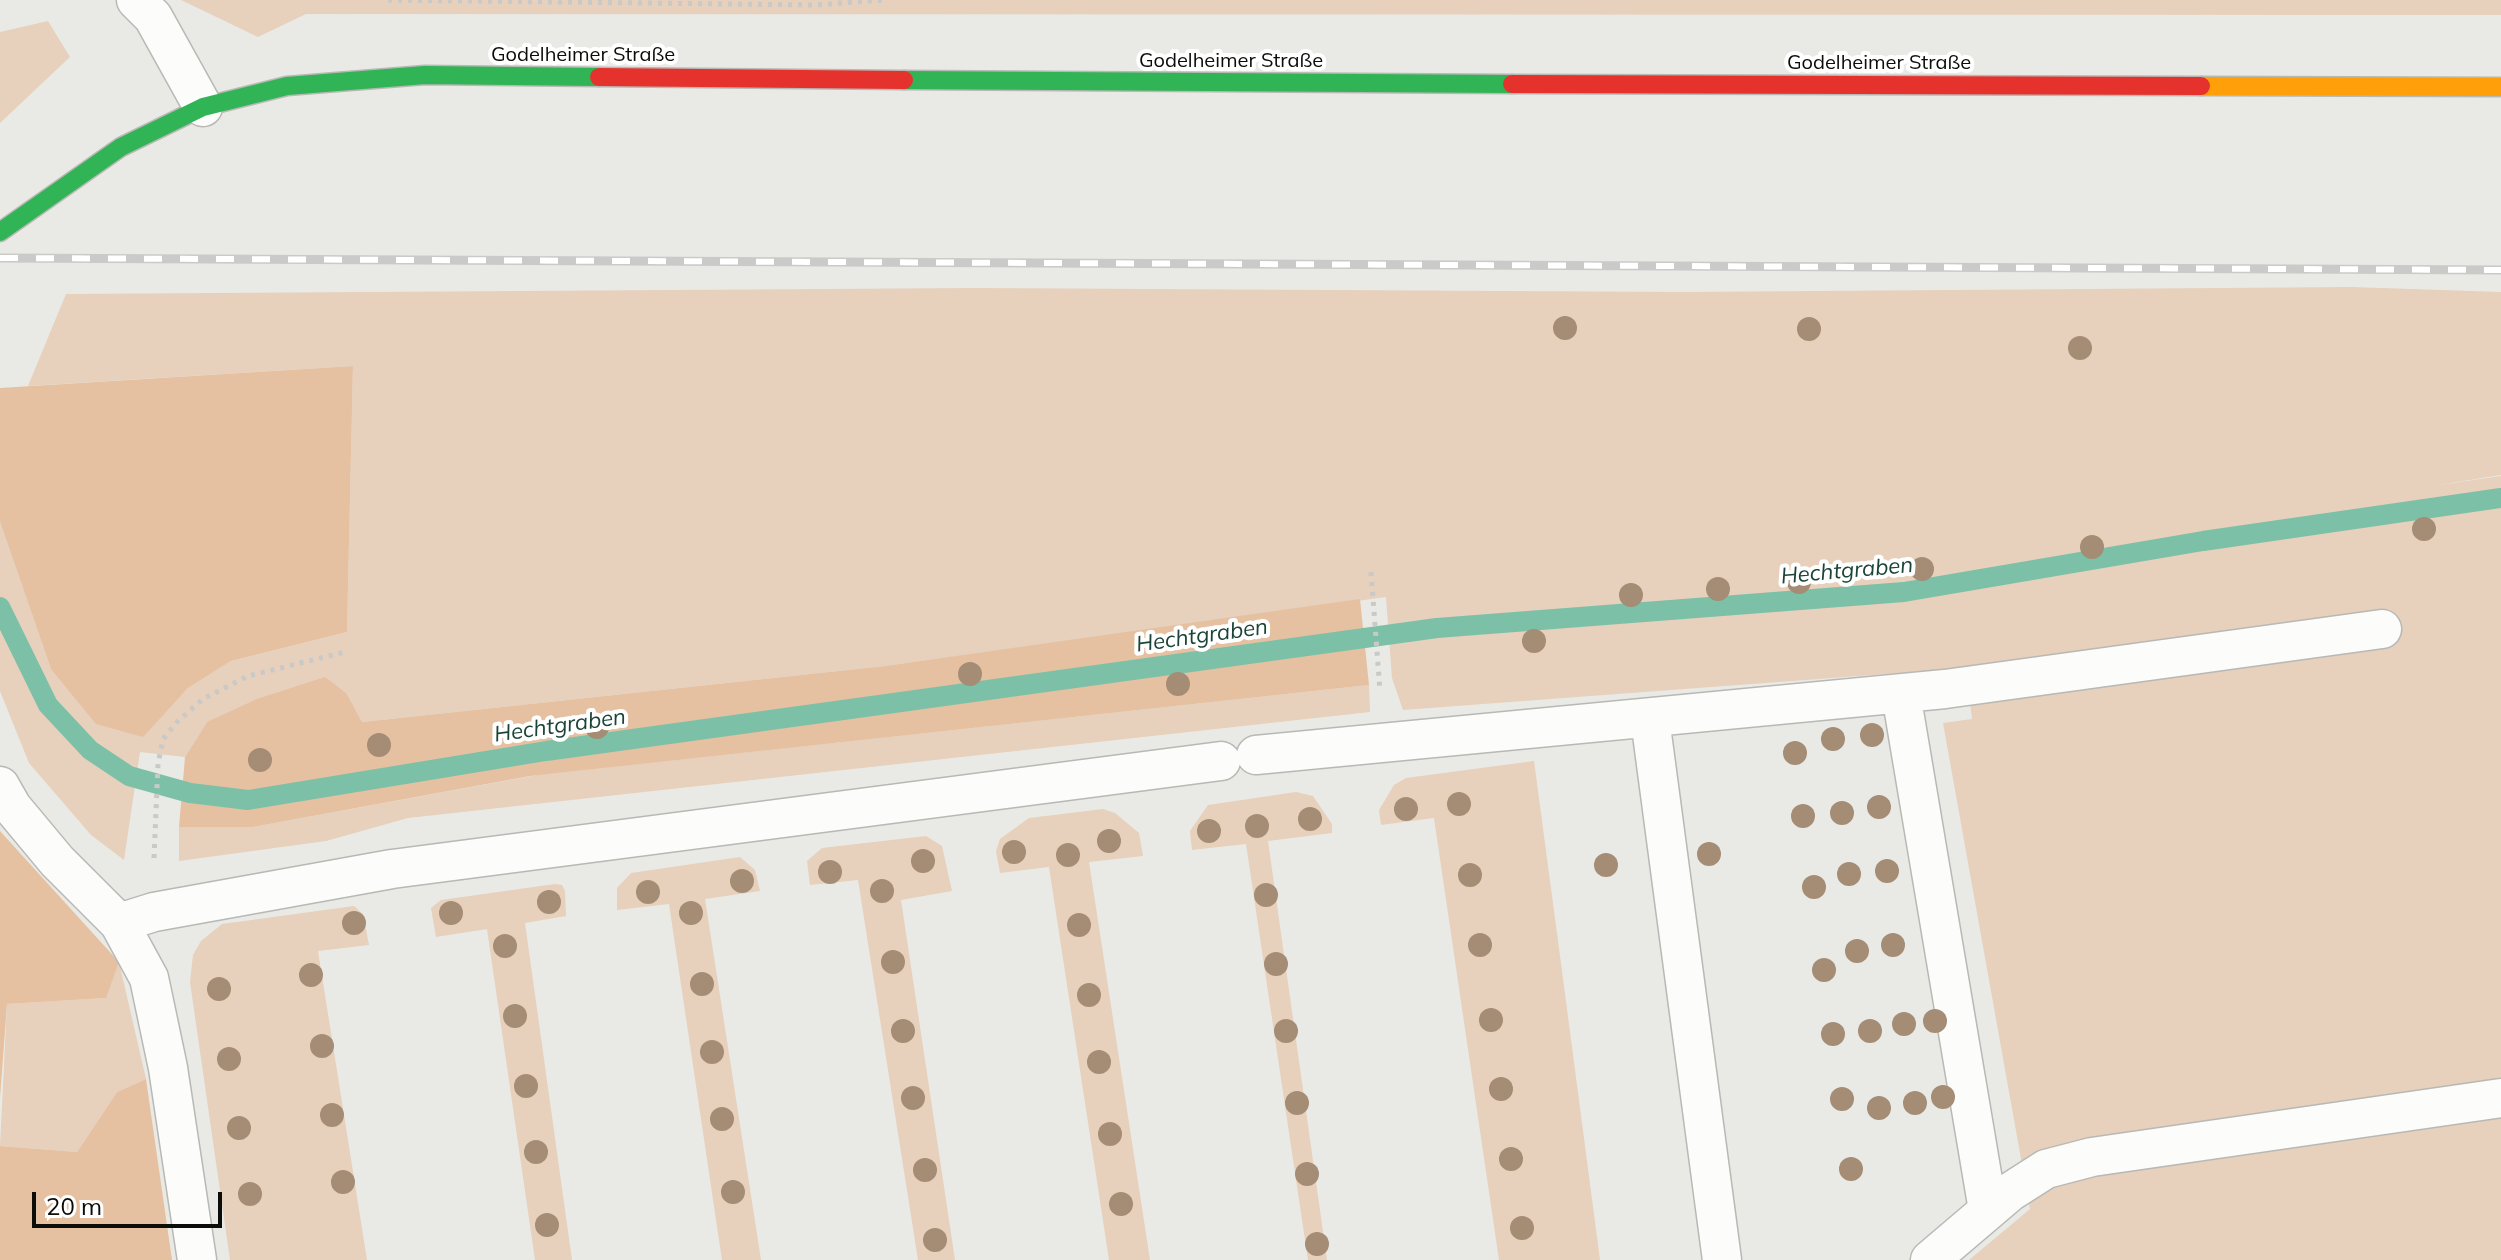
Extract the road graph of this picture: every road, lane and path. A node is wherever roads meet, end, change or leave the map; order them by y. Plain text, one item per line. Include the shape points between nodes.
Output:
1 (136, 0) edge
2 (388, 0) edge
3 (884, 0) edge
4 (2501, 87) edge
5 (203, 107) junction
6 (0, 232) edge
7 (1371, 572) dead end
8 (2382, 629) dead end
9 (345, 652) dead end
10 (1380, 686) dead end
11 (1901, 694) junction
12 (1650, 719) junction
13 (0, 786) edge
14 (154, 806) dead end
15 (119, 923) junction
16 (2501, 1098) edge
17 (1988, 1210) junction
18 (197, 1260) edge
19 (1722, 1260) edge
20 (1930, 1260) edge

1 - 5 lane via 153,17
2 - 3 path via 814,5
4 - 5 main road, Godelheimer Straße via 425,75 287,86
5 - 6 main road, Godelheimer Straße via 121,147
7 - 10 path
8 - 11 lane
9 - 14 path via 248,676 203,699 163,739
11 - 12 lane
11 - 17 lane
12 - 15 lane via 1238,758 392,869
12 - 19 lane
13 - 15 lane via 57,861
15 - 18 lane via 149,978
16 - 17 lane via 2092,1157 2046,1169
17 - 20 lane

